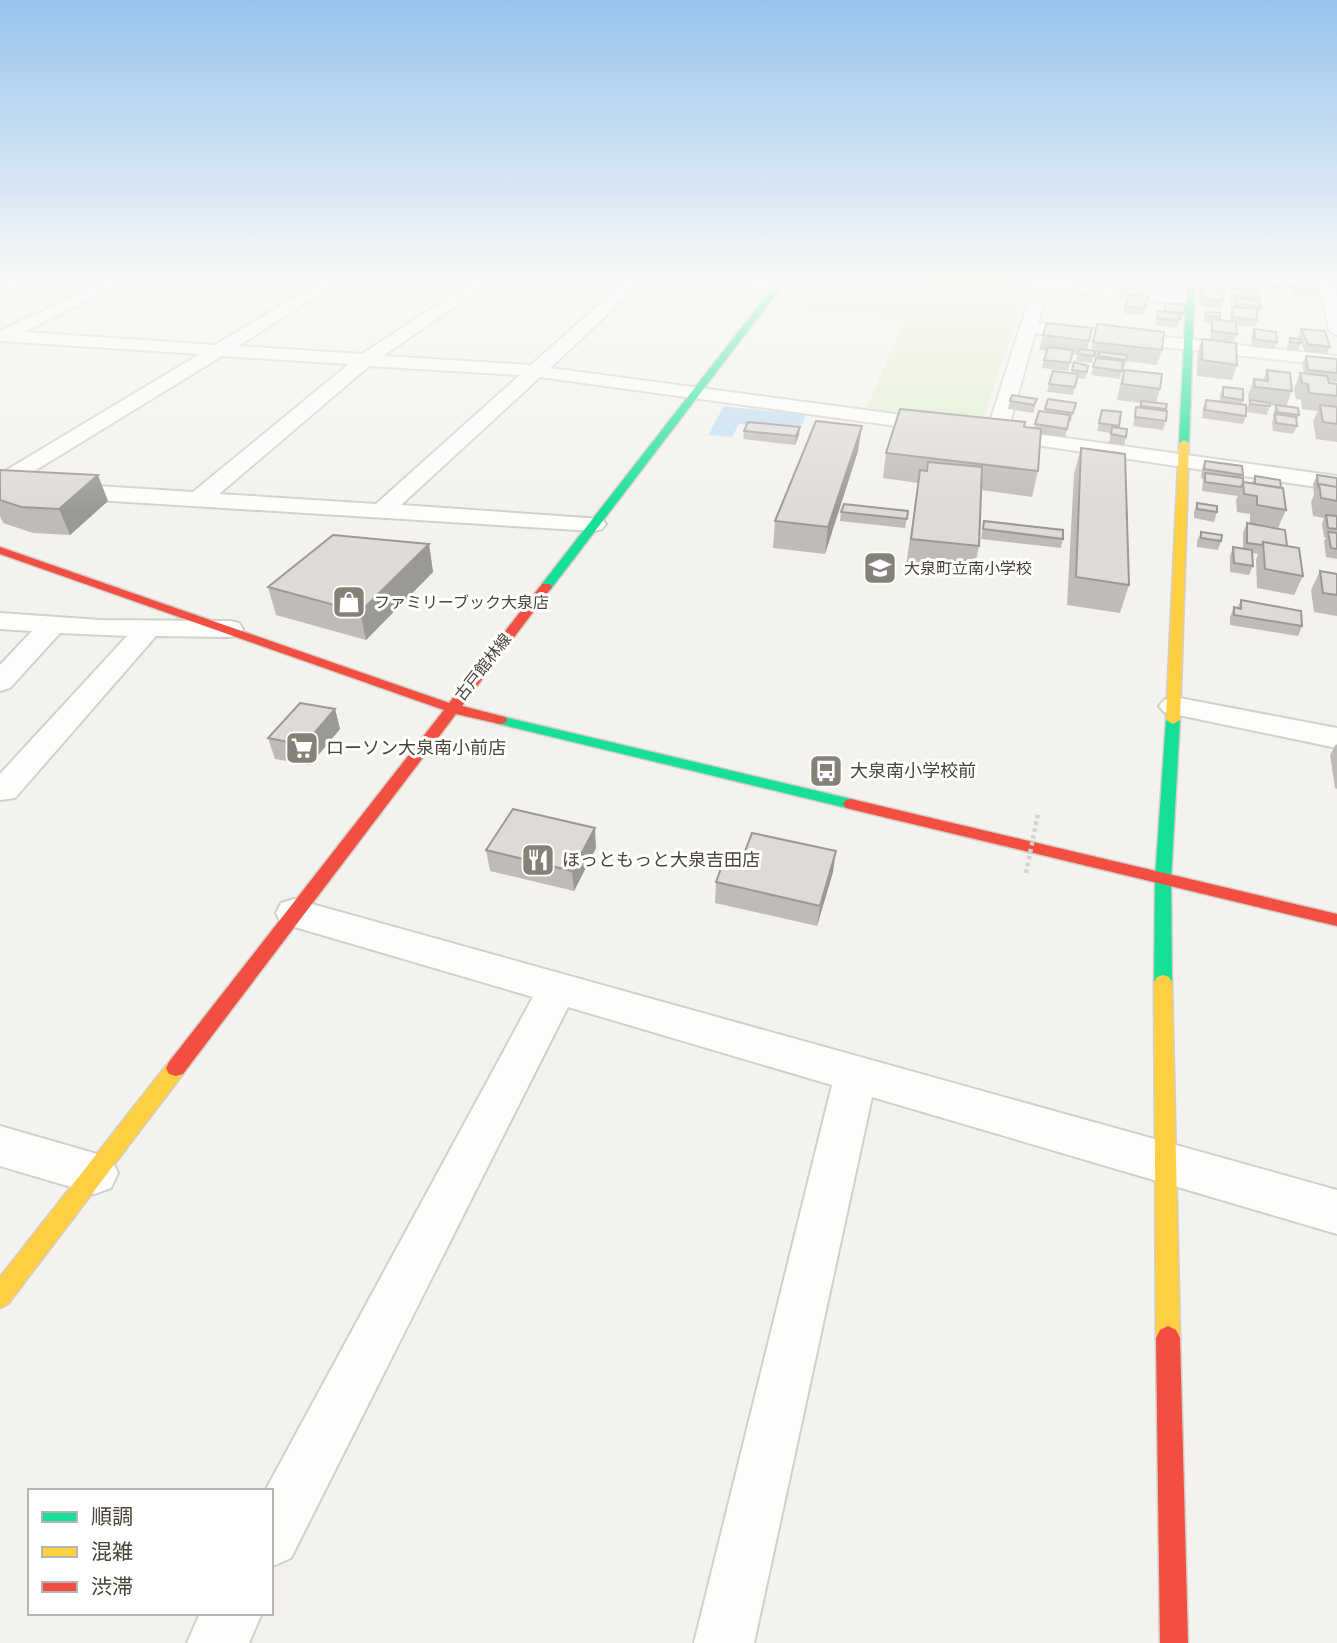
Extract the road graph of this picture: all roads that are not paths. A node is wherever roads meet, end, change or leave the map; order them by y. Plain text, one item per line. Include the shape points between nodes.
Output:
1 (207, 358) edge
2 (327, 358) edge
3 (369, 358) edge
4 (550, 358) edge
5 (722, 358) edge
6 (1017, 358) edge
7 (1187, 358) edge
8 (1306, 358) edge
9 (365, 360) junction
10 (1337, 361) edge
11 (535, 371) junction
12 (696, 391) junction
13 (956, 428) edge
14 (1183, 462) junction
15 (1337, 483) edge
16 (0, 485) edge
17 (199, 499) junction
18 (381, 511) junction
19 (594, 524) junction
20 (0, 550) edge
21 (0, 621) edge
22 (53, 625) junction
23 (149, 628) junction
24 (230, 629) junction
25 (0, 682) edge
26 (1174, 706) junction
27 (451, 708) junction
28 (1337, 738) edge
29 (4, 790) dead end
30 (1163, 880) junction
31 (294, 913) junction
32 (1337, 920) edge
33 (558, 988) junction
34 (856, 1073) junction
35 (0, 1146) edge
36 (1164, 1161) junction
37 (94, 1173) junction
38 (1337, 1212) edge
39 (0, 1296) edge
40 (273, 1534) edge
41 (231, 1615) edge
42 (216, 1643) edge
43 (724, 1643) edge
44 (1174, 1643) edge

1 - 16 street
2 - 9 street
3 - 9 street
4 - 11 street
5 - 12 street, 古戸館林線
6 - 14 street via 990,433
7 - 14 street
8 - 10 street
9 - 11 street
9 - 17 street
11 - 12 street
11 - 18 street
12 - 13 street
12 - 19 street, 古戸館林線
14 - 15 street
14 - 26 street
16 - 17 street
17 - 18 street
18 - 19 street
19 - 27 street, 古戸館林線
20 - 24 street, 古戸館林線
21 - 22 street
22 - 23 street
22 - 25 street
23 - 24 street
23 - 29 street
24 - 27 street, 古戸館林線
26 - 28 street
26 - 30 street
27 - 30 street
27 - 31 street
30 - 32 street
30 - 36 street
31 - 33 street
31 - 37 street
33 - 34 street
33 - 40 street
34 - 36 street
34 - 43 street
35 - 37 street
36 - 38 street
36 - 44 street
37 - 39 street
41 - 42 street

